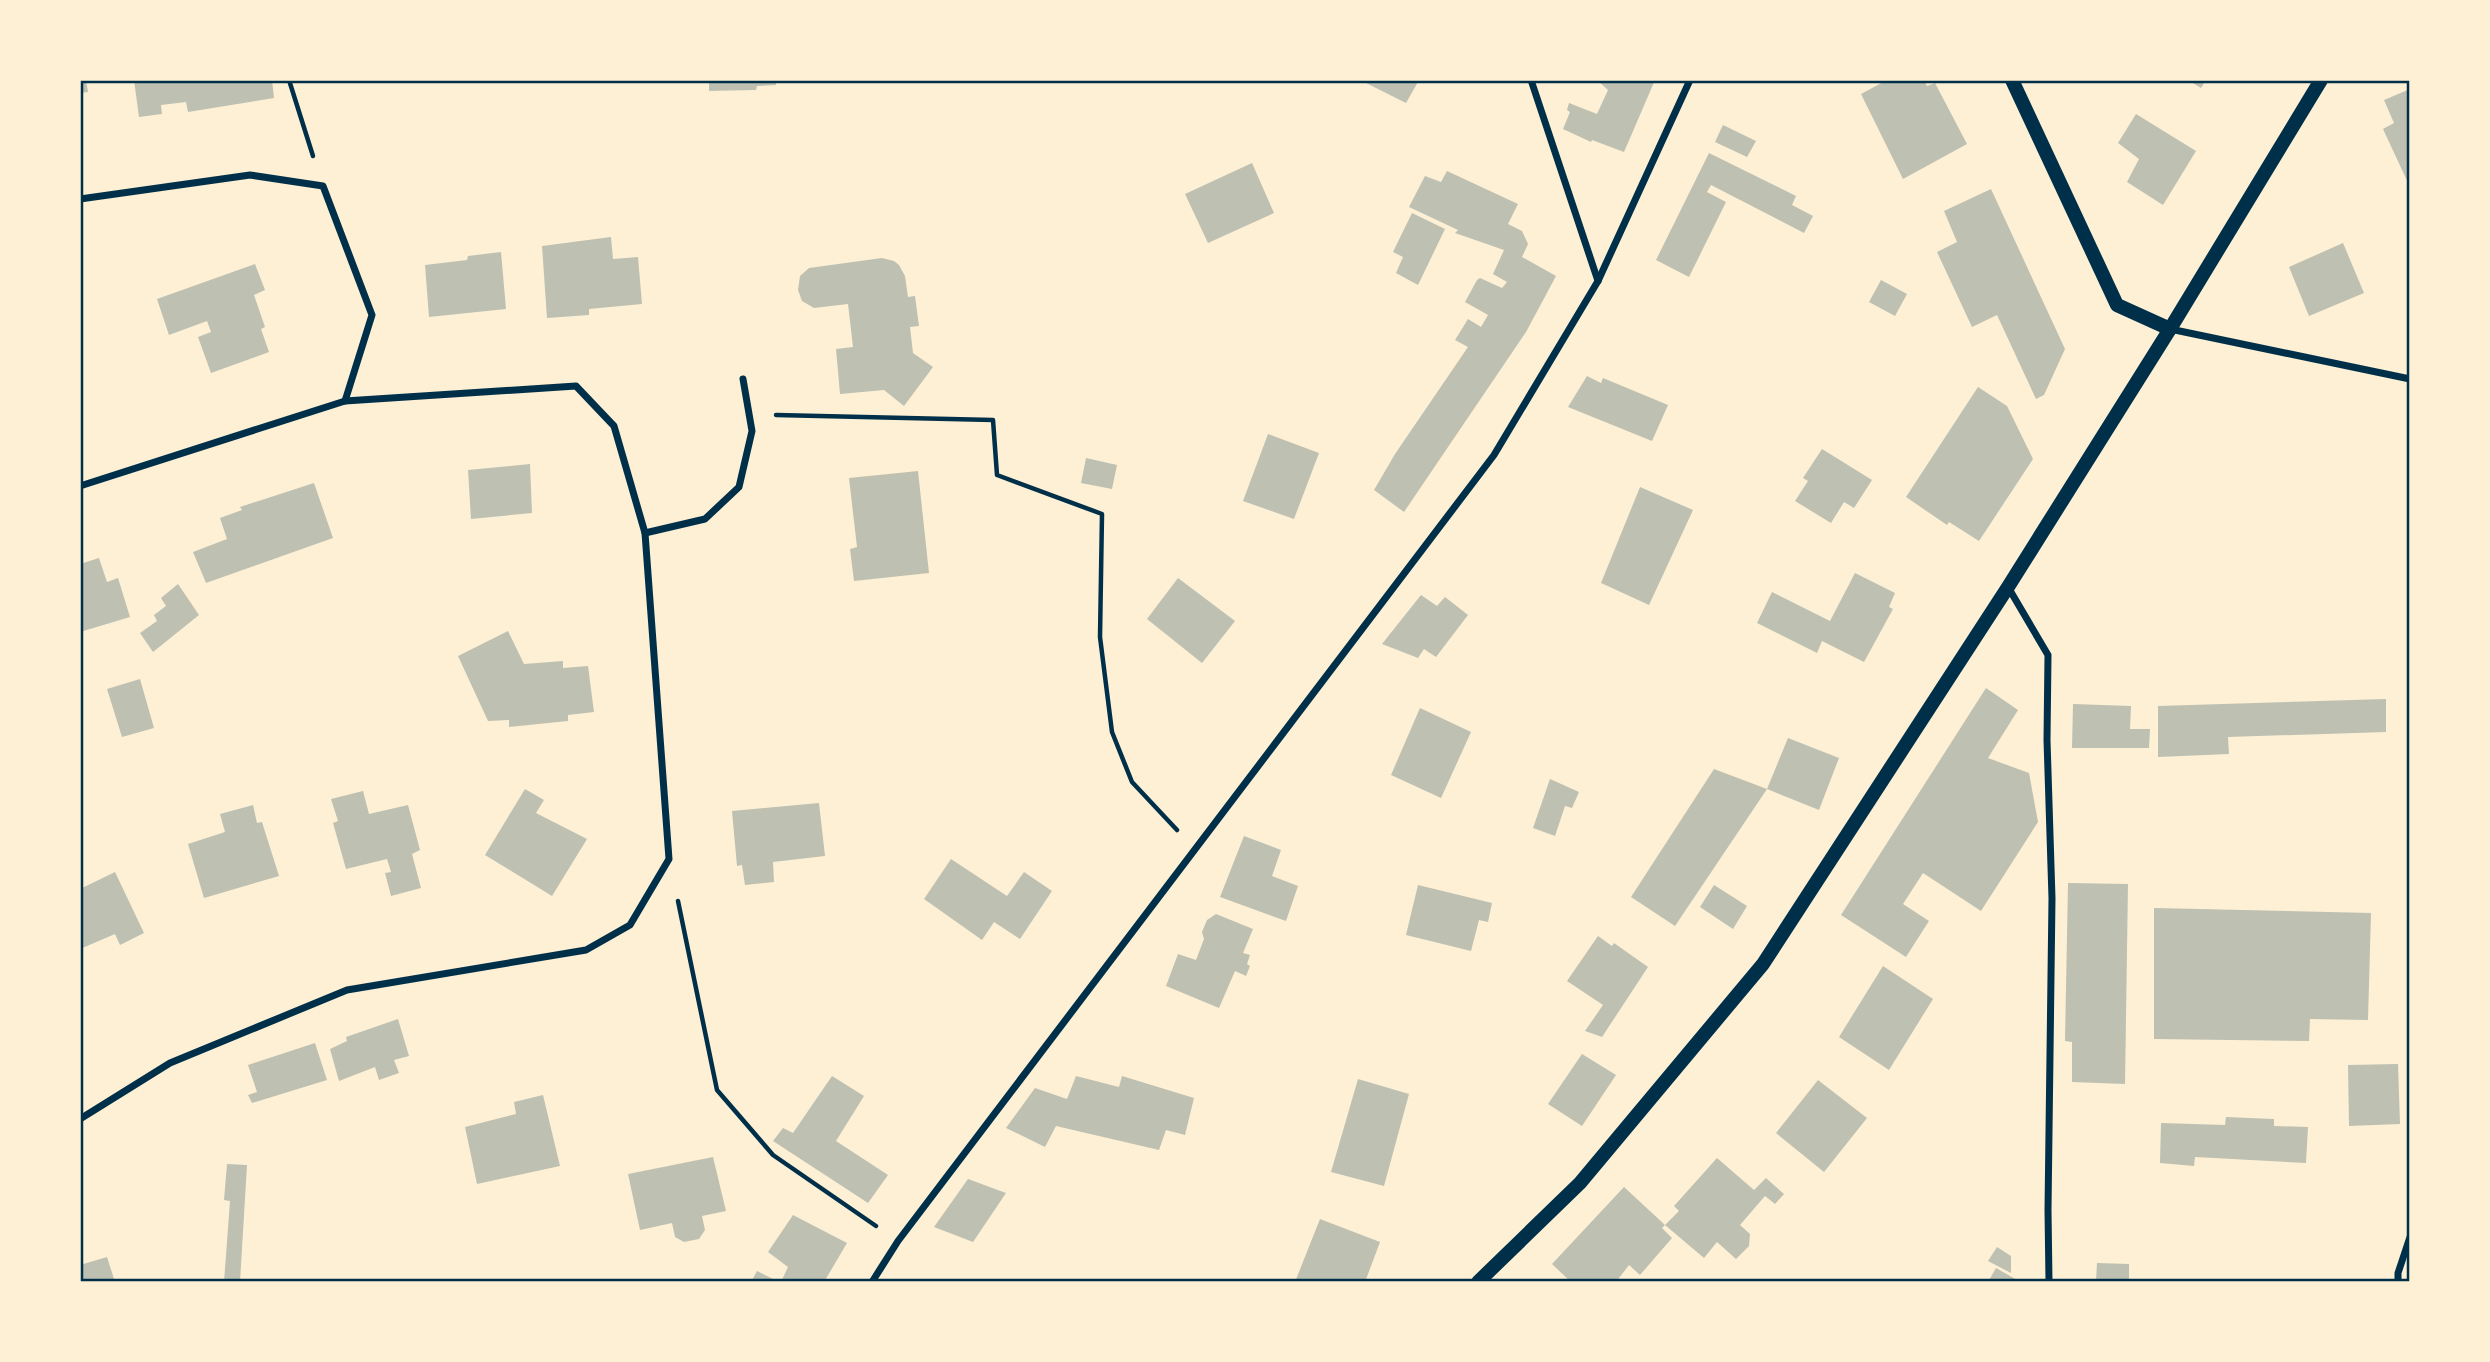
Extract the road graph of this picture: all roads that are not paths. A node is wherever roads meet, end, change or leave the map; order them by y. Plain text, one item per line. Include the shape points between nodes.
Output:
1 (1531, 80) edge
2 (1689, 80) edge
3 (2012, 80) edge
4 (2321, 80) edge
5 (80, 199) edge
6 (1598, 281) junction
7 (2170, 329) junction
8 (743, 379) dead end
9 (2410, 379) edge
10 (345, 401) junction
11 (80, 486) edge
12 (645, 533) junction
13 (2008, 587) junction
14 (80, 1119) edge
15 (2410, 1237) edge
16 (872, 1282) edge
17 (1479, 1282) edge
18 (2049, 1282) edge
19 (2398, 1282) edge

1 - 6 street
2 - 6 street
3 - 7 main road via 2117,305
4 - 7 main road
5 - 10 street via 250,175 323,186 372,315
6 - 16 street via 1494,455 898,1241
7 - 9 street
7 - 13 main road
8 - 12 street via 752,431 739,487 705,519
10 - 11 street
10 - 12 street via 576,386 614,426
12 - 14 street via 669,859 630,925 586,950 347,990 170,1063
13 - 17 main road via 1763,964 1580,1183
13 - 18 street via 2048,655 2052,898
15 - 19 street

